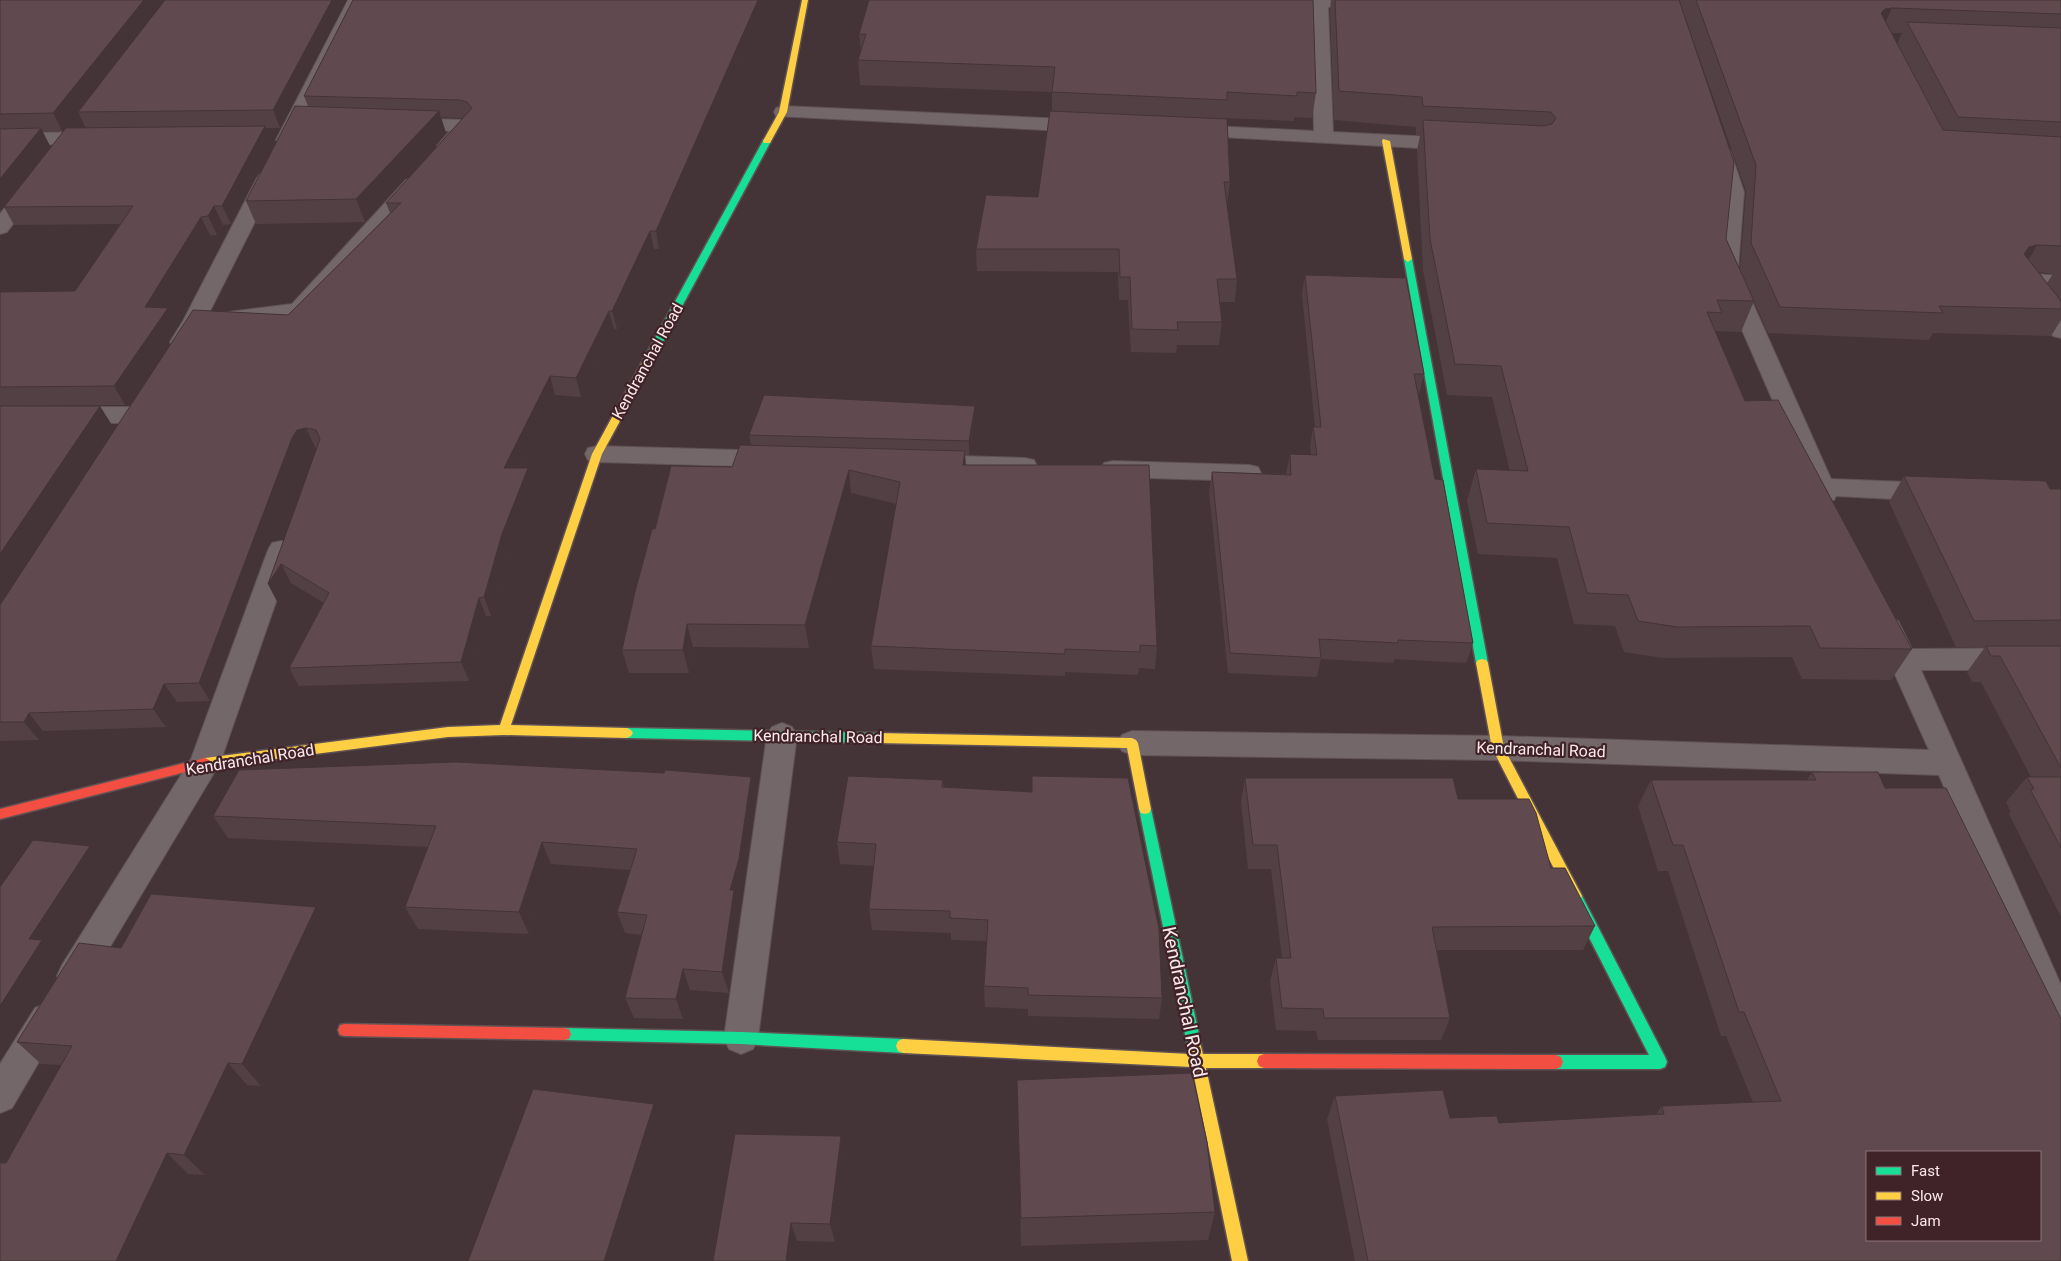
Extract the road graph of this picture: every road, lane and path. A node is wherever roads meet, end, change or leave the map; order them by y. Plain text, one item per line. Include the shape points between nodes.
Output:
1 (357, 0) edge
2 (805, 0) edge
3 (1270, 0) edge
4 (1319, 2) junction
5 (1394, 6) edge
6 (783, 112) junction
7 (81, 123) edge
8 (386, 123) edge
9 (1107, 127) edge
10 (1713, 128) edge
11 (1176, 130) edge
12 (1324, 137) junction
13 (119, 138) edge
14 (0, 139) edge
15 (1386, 141) junction
16 (1470, 145) edge
17 (63, 146) junction
18 (40, 176) edge
19 (0, 228) edge
20 (2061, 283) edge
21 (194, 321) junction
22 (2061, 331) edge
23 (170, 360) edge
24 (0, 416) edge
25 (119, 439) edge
26 (597, 454) junction
27 (794, 460) edge
28 (903, 463) edge
29 (1051, 467) edge
30 (1091, 468) edge
31 (1249, 473) edge
32 (1822, 487) junction
33 (1951, 493) edge
34 (1834, 513) edge
35 (291, 522) edge
36 (1878, 608) edge
37 (2061, 659) edge
38 (1902, 660) junction
39 (504, 730) junction
40 (782, 736) junction
41 (1132, 743) junction
42 (1498, 748) junction
43 (205, 763) junction
44 (1949, 763) junction
45 (0, 814) edge
46 (2061, 1024) edge
47 (345, 1030) dead end
48 (741, 1038) junction
49 (1198, 1061) junction
50 (0, 1096) edge
51 (1240, 1261) edge

1 - 21 street
2 - 6 street, Kendranchal Road
3 - 4 street
4 - 5 street
4 - 12 street
6 - 9 street
6 - 26 street, Kendranchal Road
7 - 17 street
8 - 21 street via 465,126 299,310
10 - 32 street via 1734,192 1727,270
11 - 12 street
12 - 15 street
13 - 17 street
14 - 17 street
15 - 16 street
15 - 42 street
18 - 19 street
20 - 22 street via 2022,280
21 - 23 street
24 - 25 street via 140,407
26 - 27 street
26 - 39 street, Kendranchal Road
28 - 29 street
30 - 31 street
32 - 33 street
32 - 34 street
35 - 43 street
36 - 38 street
37 - 38 street
38 - 44 street
39 - 40 street, Kendranchal Road
39 - 43 street, Kendranchal Road via 448,732
40 - 41 street, Kendranchal Road
40 - 48 street
41 - 42 street, Kendranchal Road
41 - 49 street, Kendranchal Road
42 - 44 street, Kendranchal Road
42 - 49 street via 1660,1062
43 - 45 street, Kendranchal Road
43 - 50 street
44 - 46 street
47 - 48 street
48 - 49 street
49 - 51 street, Kendranchal Road

